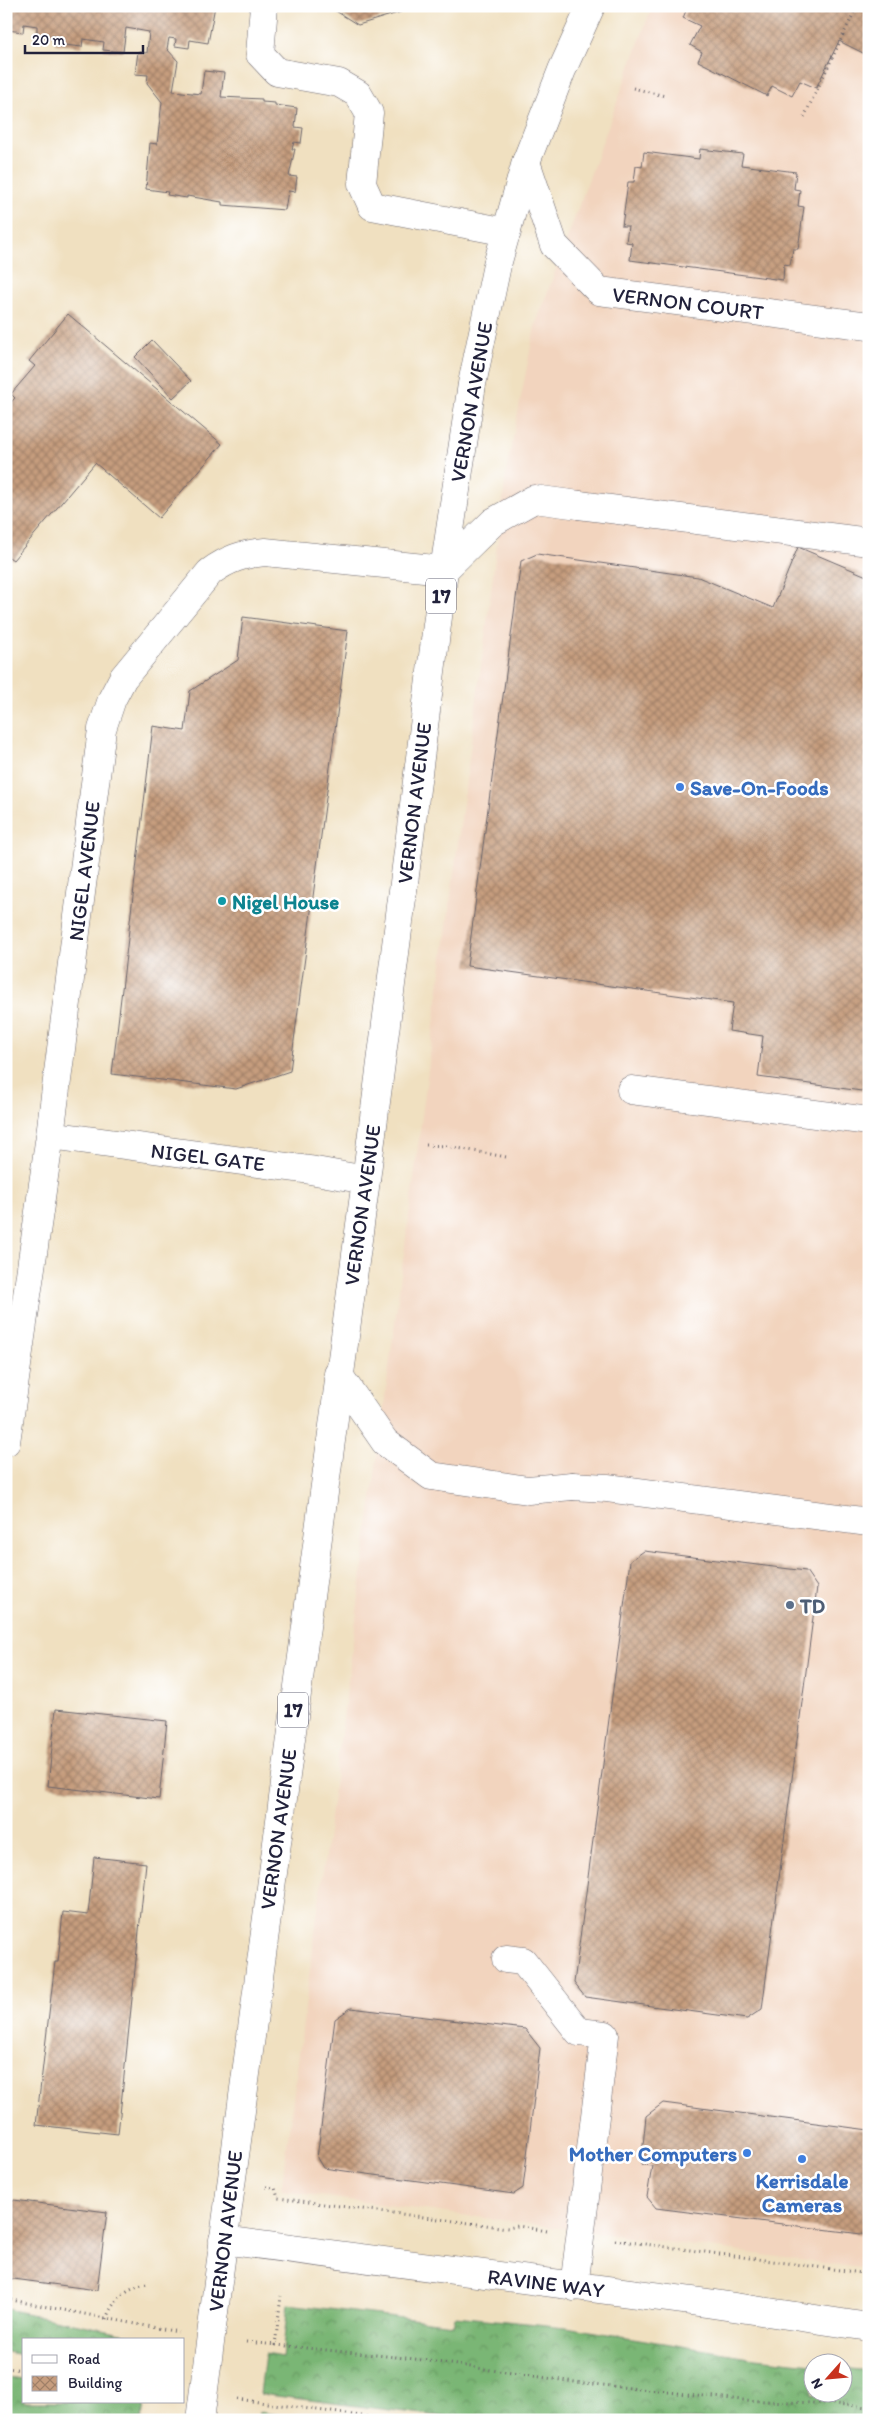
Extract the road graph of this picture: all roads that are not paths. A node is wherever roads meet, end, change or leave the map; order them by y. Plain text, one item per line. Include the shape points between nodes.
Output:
1 (264, 6) edge
2 (591, 6) edge
3 (526, 162) junction
4 (507, 232) junction
5 (869, 326) edge
6 (869, 542) edge
7 (444, 570) junction
8 (631, 1090) dead end
9 (869, 1120) edge
10 (50, 1135) junction
11 (366, 1180) junction
12 (338, 1374) junction
13 (6, 1442) edge
14 (869, 1522) edge
15 (506, 1959) dead end
16 (223, 2240) junction
17 (574, 2287) junction
18 (869, 2328) edge
19 (200, 2420) edge

1 - 4 main road via 260,54 277,72 339,83 358,94 369,113 362,184 372,206
2 - 3 main road, VERNON AVENUE / 17
3 - 4 main road, VERNON AVENUE / 17
3 - 5 main road, VERNON COURT via 554,245 599,291
4 - 7 main road, VERNON AVENUE / 17 via 472,384
6 - 7 main road via 534,499 493,522
7 - 10 main road, NIGEL AVENUE via 265,552 226,560 210,572 123,678 102,729
7 - 11 main road, VERNON AVENUE / 17
8 - 9 main road
10 - 11 main road, NIGEL GATE
10 - 13 main road, NIGEL AVENUE
11 - 12 main road, VERNON AVENUE / 17
12 - 14 main road via 385,1442 431,1476 528,1490 572,1486 606,1488
12 - 16 main road, VERNON AVENUE / 17
15 - 17 main road via 523,1961 579,2032 605,2034
16 - 17 main road, RAVINE WAY
16 - 19 main road, VERNON AVENUE / 17, bridge
17 - 18 main road, RAVINE WAY

